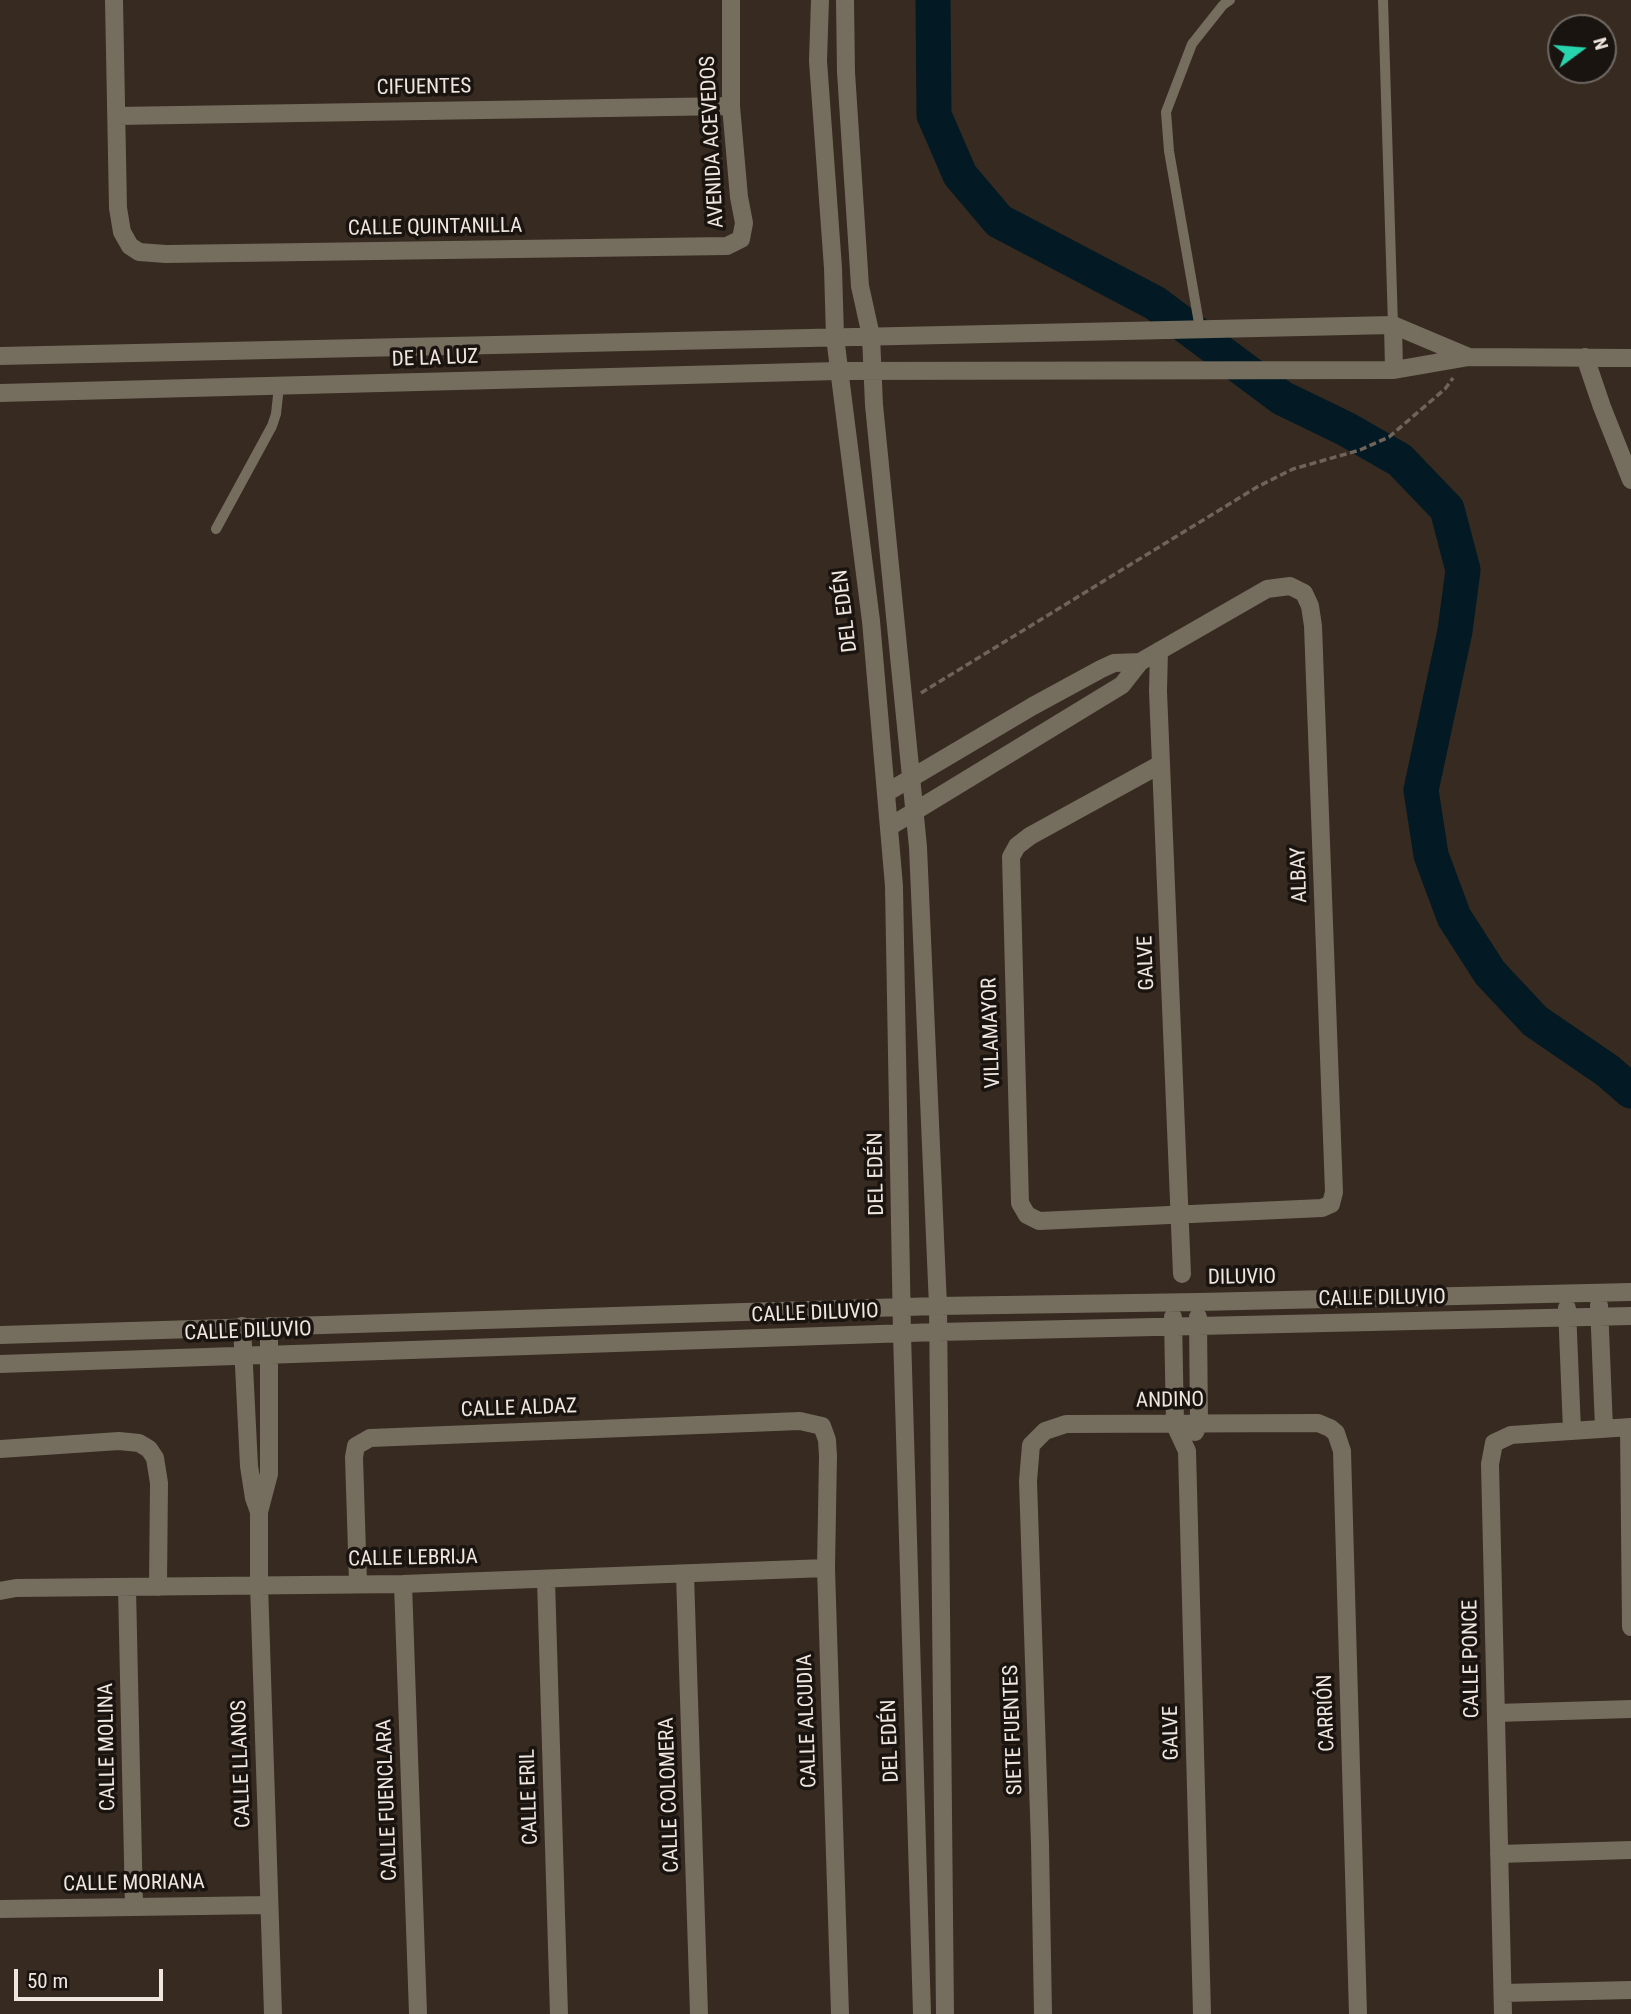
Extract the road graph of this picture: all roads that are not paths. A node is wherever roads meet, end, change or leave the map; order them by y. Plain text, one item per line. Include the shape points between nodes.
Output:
1 (114, 0) edge
2 (731, 0) edge
3 (820, 0) edge
4 (845, 0) edge
5 (1230, 0) edge
6 (1383, 0) edge
7 (731, 106) junction
8 (117, 116) junction
9 (741, 239) joint
10 (1393, 325) junction
11 (1200, 329) junction
12 (871, 336) junction
13 (835, 337) junction
14 (0, 356) edge
15 (1469, 357) junction
16 (1585, 358) junction
17 (1631, 358) edge
18 (1394, 370) junction
19 (838, 371) junction
20 (872, 371) junction
21 (279, 386) junction
22 (0, 393) edge
23 (1631, 480) edge
24 (215, 529) dead end
25 (1159, 651) junction
26 (1140, 662) junction
27 (1161, 764) junction
28 (911, 777) junction
29 (886, 793) junction
30 (914, 811) junction
31 (889, 827) junction
32 (1187, 1214) junction
33 (1182, 1273) dead end
34 (1631, 1292) edge
35 (1598, 1293) junction
36 (1567, 1294) junction
37 (1198, 1302) junction
38 (1173, 1303) junction
39 (938, 1306) junction
40 (902, 1308) junction
41 (1631, 1316) edge
42 (1599, 1317) junction
43 (1568, 1318) junction
44 (242, 1326) junction
45 (269, 1326) junction
46 (1173, 1327) junction
47 (1198, 1327) junction
48 (938, 1332) junction
49 (902, 1334) junction
50 (0, 1335) edge
51 (268, 1354) junction
52 (242, 1356) junction
53 (0, 1364) edge
54 (1318, 1423) joint
55 (1199, 1424) junction
56 (1175, 1425) junction
57 (822, 1426) joint
58 (1630, 1427) edge
59 (1604, 1428) junction
60 (1572, 1430) junction
61 (1031, 1446) joint
62 (0, 1449) edge
63 (1187, 1451) junction
64 (260, 1512) junction
65 (826, 1568) junction
66 (1631, 1570) edge
67 (685, 1574) junction
68 (546, 1580) junction
69 (358, 1583) junction
70 (259, 1584) junction
71 (403, 1584) junction
72 (158, 1587) junction
73 (127, 1588) junction
74 (0, 1591) edge
75 (1631, 1627) edge
76 (1631, 1709) edge
77 (1496, 1713) junction
78 (1631, 1850) edge
79 (1499, 1854) junction
80 (269, 1905) junction
81 (134, 1906) junction
82 (0, 1909) edge
83 (1631, 1990) edge
84 (1503, 1993) junction
85 (274, 2014) edge
86 (418, 2014) edge
87 (559, 2014) edge
88 (699, 2014) edge
89 (840, 2014) edge
90 (922, 2014) edge
91 (945, 2014) edge
92 (1044, 2014) edge
93 (1202, 2014) edge
94 (1358, 2014) edge
95 (1503, 2014) edge

1 - 8 street
2 - 7 street, AVENIDA ACEVEDOS
3 - 13 street, DEL EDÉN via 818,61
4 - 12 street via 845,72 860,286
5 - 11 lane via 1192,44 1166,112 1168,151
6 - 10 lane
7 - 8 street, CIFUENTES
7 - 9 street, AVENIDA ACEVEDOS via 744,223
8 - 9 street, CALLE QUINTANILLA via 118,208 122,232 139,252 727,246
10 - 11 street, DE LA LUZ
10 - 15 street
10 - 18 street
11 - 12 street, DE LA LUZ
12 - 13 street, DE LA LUZ
12 - 20 street
13 - 14 street, DE LA LUZ
13 - 19 street, DEL EDÉN
15 - 16 street
15 - 18 street, DE LA LUZ
16 - 17 street
16 - 23 street
18 - 20 street, DE LA LUZ
19 - 20 street, DE LA LUZ
19 - 21 street, DE LA LUZ
19 - 29 street, DEL EDÉN via 871,621
20 - 28 street
21 - 22 street, DE LA LUZ
21 - 24 lane via 272,426
25 - 26 street, ALBAY
25 - 27 street, GALVE
25 - 32 street, ALBAY via 1267,589 1297,588 1310,606 1334,1192 1331,1204 1322,1208
26 - 28 street, ALBAY via 1114,663 1101,669
26 - 30 street, ALBAY via 1122,685
27 - 32 street, GALVE
27 - 32 street, VILLAMAYOR via 1031,836 1011,856 1020,1203 1027,1215 1039,1221
28 - 29 street, ALBAY
28 - 30 street
29 - 31 street, DEL EDÉN
30 - 31 street, ALBAY
30 - 39 street
31 - 40 street, DEL EDÉN
32 - 33 street, GALVE
34 - 35 street, DILUVIO
35 - 36 street, DILUVIO
35 - 42 street
36 - 37 street, DILUVIO
36 - 43 street
37 - 38 street, DILUVIO
37 - 47 street
38 - 39 street, DILUVIO
38 - 46 street
39 - 40 street, DILUVIO
39 - 48 street
40 - 45 street, DILUVIO
40 - 49 street, DEL EDÉN
41 - 42 street, CALLE DILUVIO
42 - 43 street, CALLE DILUVIO
42 - 59 street
43 - 47 street, CALLE DILUVIO
43 - 60 street
44 - 45 street, DILUVIO
44 - 50 street, DILUVIO
44 - 52 street
45 - 51 street
46 - 47 street, CALLE DILUVIO
46 - 48 street, CALLE DILUVIO
46 - 56 street
47 - 55 street
48 - 49 street, CALLE DILUVIO
48 - 91 street
49 - 51 street, CALLE DILUVIO
49 - 90 street, DEL EDÉN
51 - 52 street, CALLE DILUVIO
51 - 64 street via 269,1474
52 - 53 street, CALLE DILUVIO
52 - 64 street via 249,1466
54 - 55 street, ANDINO
54 - 94 street, CARRIÓN via 1336,1433 1342,1451
55 - 56 street, ANDINO
55 - 63 street
56 - 61 street, ANDINO via 1066,1424 1045,1431
56 - 63 street
57 - 65 street, CALLE ALCUDIA via 828,1456
57 - 69 street, CALLE ALDAZ via 800,1421 370,1438 356,1446 354,1457
58 - 59 street, CALLE PONCE
58 - 66 street
59 - 60 street, CALLE PONCE
60 - 77 street, CALLE PONCE via 1511,1434 1494,1443 1490,1464
61 - 92 street, SIETE FUENTES via 1028,1481
62 - 72 street via 119,1441 149,1449 159,1483
63 - 93 street, GALVE
64 - 70 street, CALLE LLANOS
65 - 67 street, CALLE LEBRIJA
65 - 89 street, CALLE ALCUDIA
66 - 75 street
67 - 68 street, CALLE LEBRIJA
67 - 88 street, CALLE COLOMERA
68 - 71 street, CALLE LEBRIJA
68 - 87 street, CALLE ERIL
69 - 70 street, CALLE LEBRIJA
69 - 71 street, CALLE LEBRIJA
70 - 72 street, CALLE LEBRIJA
70 - 80 street, CALLE LLANOS
71 - 86 street, CALLE FUENCLARA
72 - 73 street, CALLE LEBRIJA
73 - 74 street, CALLE LEBRIJA
73 - 81 street, CALLE MOLINA
76 - 77 street
77 - 79 street, CALLE PONCE
78 - 79 street
79 - 84 street, CALLE PONCE
80 - 81 street, CALLE MORIANA
80 - 85 street, CALLE LLANOS
81 - 82 street, CALLE MORIANA
83 - 84 street
84 - 95 street, CALLE PONCE

